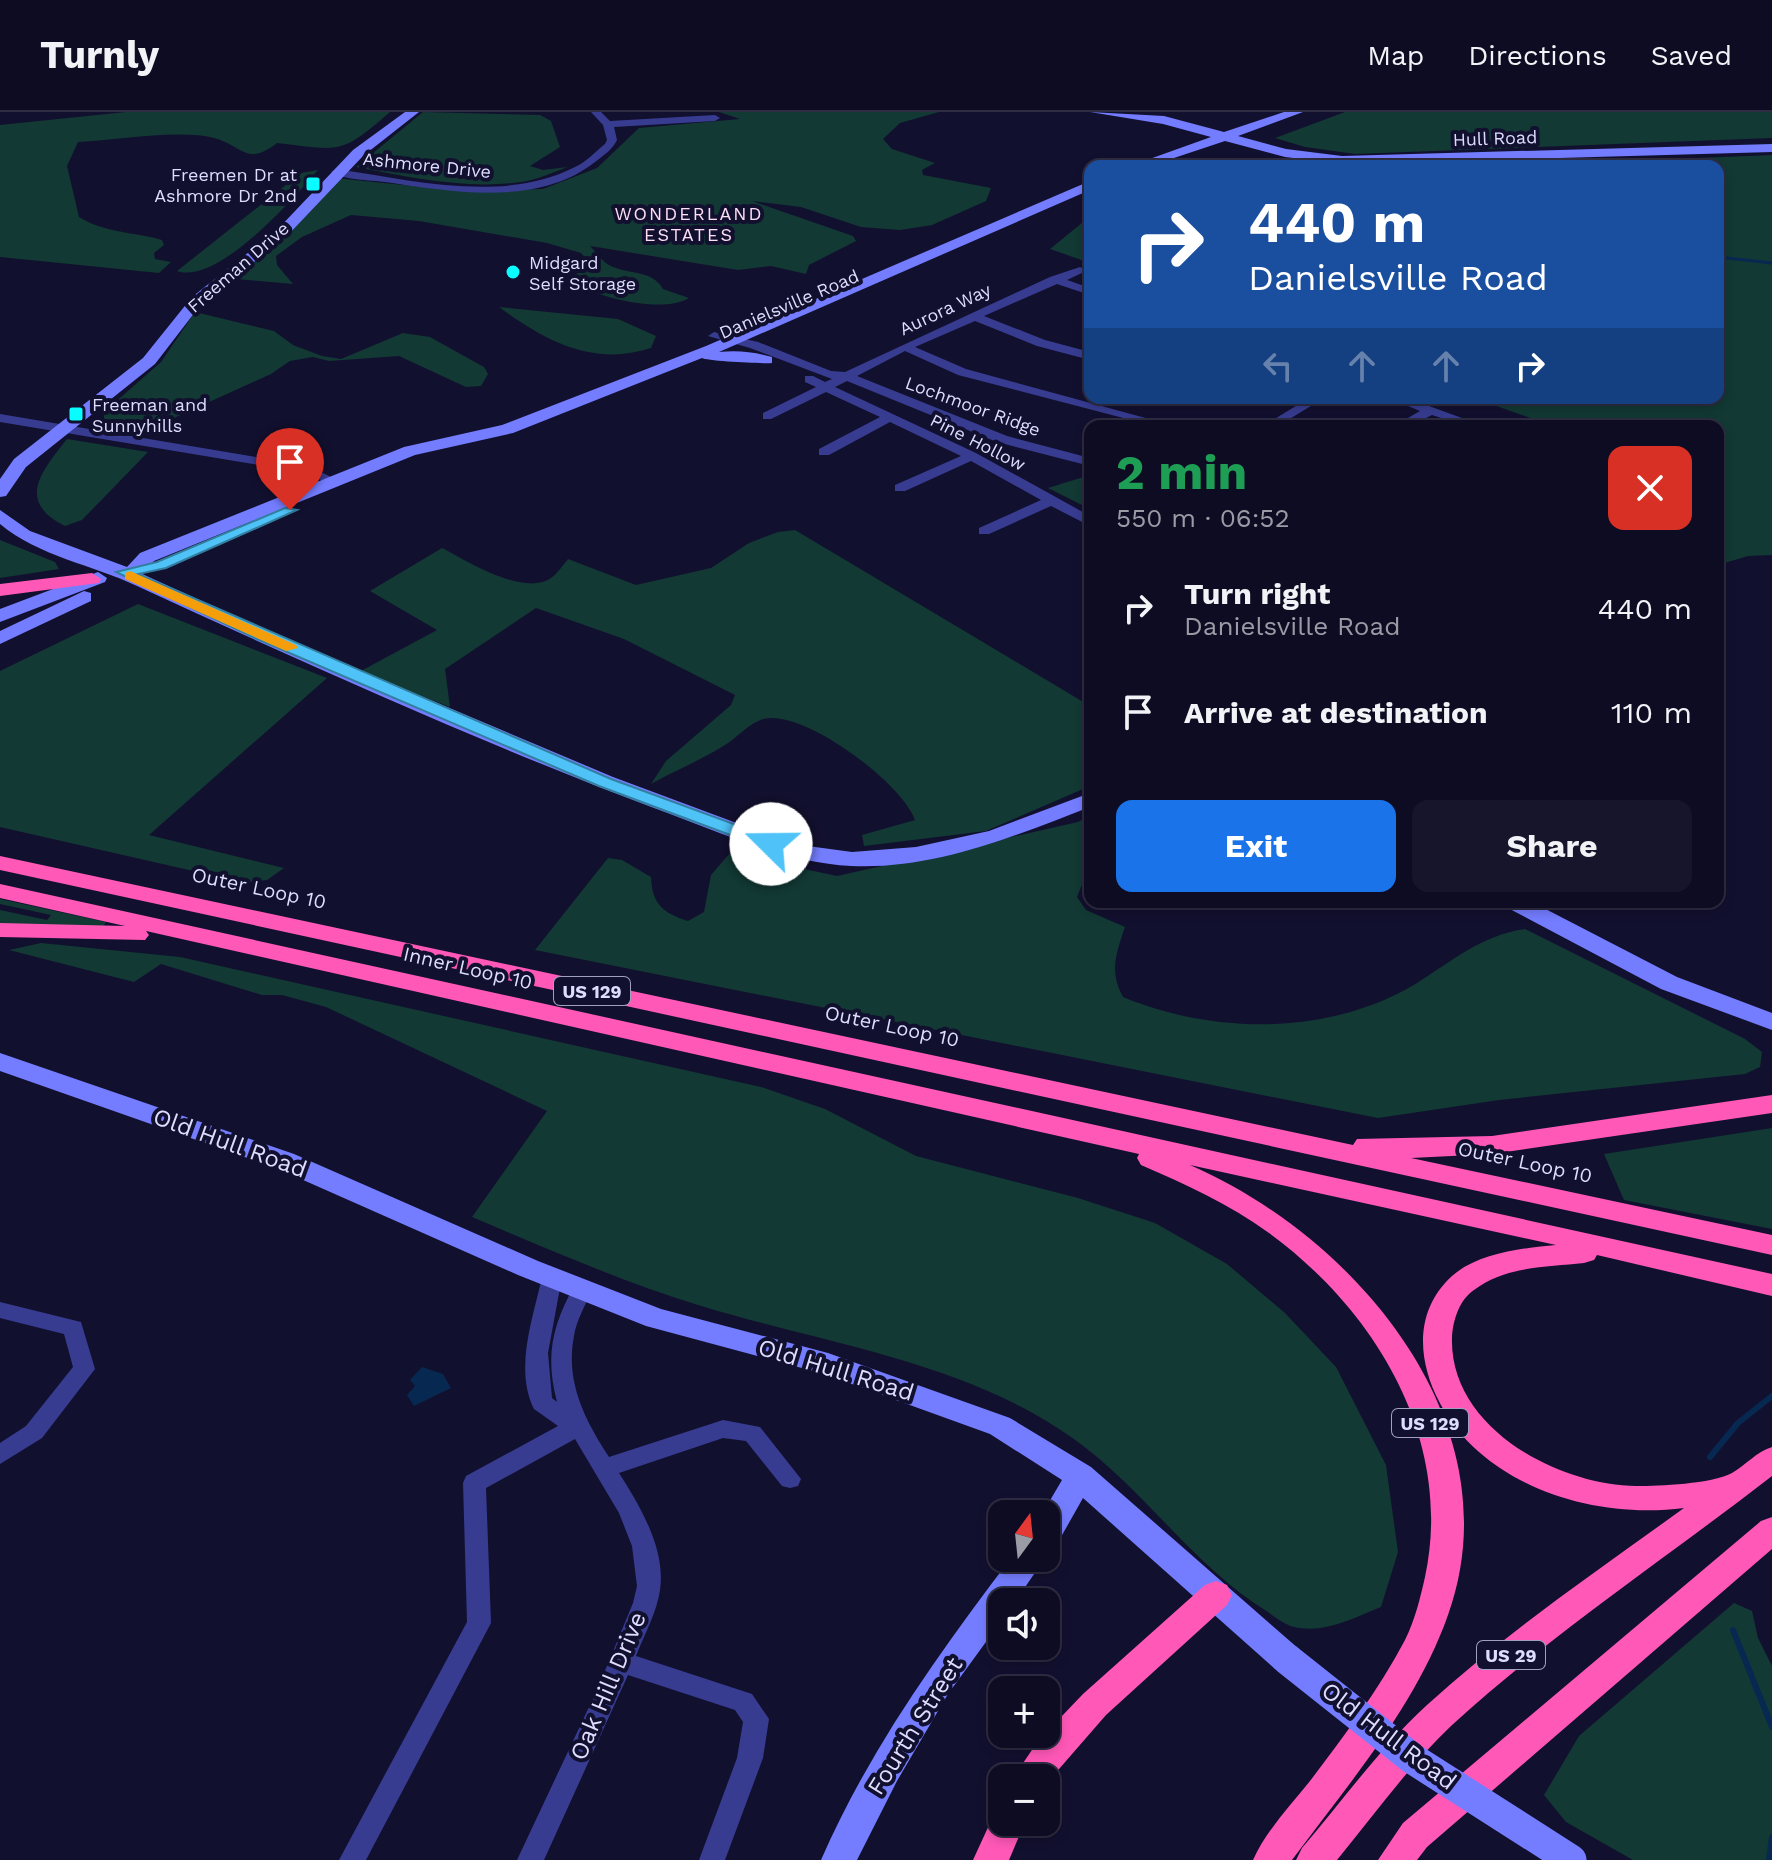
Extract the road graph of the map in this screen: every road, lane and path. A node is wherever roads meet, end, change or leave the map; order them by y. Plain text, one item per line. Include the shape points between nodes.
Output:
1 (413, 112) edge
2 (596, 112) edge
3 (1096, 112) edge
4 (1270, 112) edge
5 (1297, 112) edge
6 (715, 118) dead end
7 (608, 124) junction
8 (1251, 126) junction
9 (1226, 130) junction
10 (1186, 134) junction
11 (1259, 146) junction
12 (1772, 148) edge
13 (1129, 160) edge
14 (1146, 160) edge
15 (336, 172) junction
16 (1084, 178) edge
17 (1084, 187) edge
18 (1042, 199) junction
19 (1080, 270) dead end
20 (1054, 279) junction
21 (1084, 290) edge
22 (973, 316) junction
23 (767, 325) junction
24 (730, 341) junction
25 (905, 347) junction
26 (1084, 354) edge
27 (765, 355) junction
28 (679, 362) junction
29 (846, 376) junction
30 (826, 386) junction
31 (1084, 404) edge
32 (1085, 404) edge
33 (1308, 404) edge
34 (1413, 404) edge
35 (1431, 410) junction
36 (767, 416) dead end
37 (0, 418) edge
38 (888, 418) junction
39 (1146, 420) edge
40 (1280, 420) edge
41 (1412, 420) edge
42 (1460, 420) edge
43 (61, 429) junction
44 (489, 431) junction
45 (438, 447) junction
46 (824, 452) dead end
47 (971, 456) junction
48 (1084, 460) edge
49 (332, 481) junction
50 (900, 488) dead end
51 (0, 492) edge
52 (1050, 501) junction
53 (1084, 519) edge
54 (2, 522) edge
55 (984, 531) dead end
56 (130, 570) junction
57 (92, 579) junction
58 (0, 590) edge
59 (0, 616) edge
60 (0, 638) edge
61 (1084, 801) edge
62 (0, 863) edge
63 (0, 891) edge
64 (1525, 908) edge
65 (0, 930) edge
66 (254, 947) junction
67 (1772, 1022) edge
68 (0, 1062) edge
69 (1772, 1104) edge
70 (1184, 1120) junction
71 (1064, 1129) junction
72 (1772, 1245) edge
73 (552, 1277) junction
74 (1736, 1277) junction
75 (1772, 1285) edge
76 (582, 1290) junction
77 (0, 1310) edge
78 (576, 1427) junction
79 (0, 1455) edge
80 (1772, 1459) edge
81 (605, 1468) junction
82 (1080, 1476) junction
83 (790, 1479) dead end
84 (1739, 1485) junction
85 (1060, 1511) edge
86 (1772, 1530) edge
87 (1019, 1572) edge
88 (1216, 1595) junction
89 (622, 1662) junction
90 (1041, 1764) edge
91 (1002, 1836) edge
92 (352, 1860) edge
93 (530, 1860) edge
94 (712, 1860) edge
95 (839, 1860) edge
96 (991, 1860) edge
97 (1271, 1860) edge
98 (1314, 1860) edge
99 (1396, 1860) edge
100 (1571, 1860) edge

1 - 15 main road, Freeman Drive
2 - 7 street
3 - 10 main road
4 - 9 main road
5 - 8 main road
6 - 7 street
7 - 15 street, Ashmore Drive via 612,140 603,152 540,184 459,187
8 - 9 main road
8 - 11 main road via 1245,135
9 - 10 main road
9 - 10 main road
9 - 10 main road, Hull Road
9 - 11 main road, Hull Road
10 - 11 main road
10 - 13 main road
10 - 14 main road
11 - 12 main road, Hull Road via 1342,160
15 - 43 main road, Freeman Drive via 274,240 189,307 149,361
16 - 18 main road, Danielsville Road
17 - 18 main road, Danielsville Road
18 - 23 main road, Danielsville Road
18 - 24 main road, Danielsville Road
19 - 20 street, Aurora Way
20 - 21 street
20 - 22 street, Aurora Way
22 - 25 street, Aurora Way
22 - 26 street
23 - 24 main road, Danielsville Road
23 - 27 main road via 757,340
24 - 27 street, Pine Hollow
24 - 28 main road, Danielsville Road
24 - 44 main road, Danielsville Road via 494,423
25 - 29 street, Aurora Way
25 - 31 street via 962,372
27 - 28 main road
27 - 29 street, Pine Hollow
27 - 30 street, Pine Hollow
28 - 44 main road, Danielsville Road via 507,429
29 - 30 street, Aurora Way
29 - 48 street, Lochmoor Ridge via 1002,439
30 - 36 street
30 - 38 street, Pine Hollow
32 - 39 street
33 - 40 street
34 - 35 street
35 - 41 street
35 - 42 street
37 - 43 street
38 - 46 street
38 - 47 street, Pine Hollow
43 - 49 street via 283,465
43 - 51 main road, Freeman Drive via 20,463
44 - 45 main road, Danielsville Road
45 - 49 main road, Danielsville Road via 410,451
45 - 56 main road, Danielsville Road via 431,457 161,565
47 - 50 street
47 - 52 street, Pine Hollow
49 - 56 main road, Danielsville Road via 147,557
52 - 53 street, Pine Hollow
52 - 55 street
54 - 56 main road via 40,542
56 - 57 main road, Danielsville Road
56 - 60 main road, Danielsville Road
56 - 61 main road via 262,636 605,782 789,850 852,859 916,854 996,836
57 - 58 highway
57 - 59 main road, Danielsville Road
62 - 70 highway, Outer Loop 10 / US 129
63 - 66 highway, Inner Loop 10 / US 129
64 - 67 main road via 1669,983
65 - 66 highway via 89,930
66 - 71 highway, Inner Loop 10 / US 129
68 - 73 main road, Old Hull Road via 285,1161
69 - 70 highway via 1492,1145 1393,1149
70 - 72 highway, Outer Loop 10 / US 129
71 - 74 highway
71 - 97 highway, US 129 via 1214,1185 1306,1245 1382,1325 1413,1382 1439,1450 1448,1490 1448,1543 1428,1625 1408,1669
73 - 76 main road, Old Hull Road
73 - 78 street, Oak Hill Drive via 533,1370 542,1403
74 - 75 highway
74 - 84 highway via 1591,1253 1528,1254 1476,1271 1459,1284 1445,1302 1434,1338 1442,1384 1464,1420 1499,1454 1540,1477 1598,1495 1643,1500
76 - 78 street, Oak Hill Drive via 560,1334 558,1365
76 - 82 main road, Old Hull Road via 656,1318 828,1364 960,1409 1000,1426
77 - 79 street via 73,1328 84,1369 34,1432
78 - 81 street, Oak Hill Drive
78 - 92 street via 474,1483 479,1623
80 - 84 highway, US 29
81 - 83 street via 723,1429 752,1433
81 - 89 street, Oak Hill Drive via 644,1539 649,1589
82 - 85 main road
82 - 88 main road, Old Hull Road
84 - 98 highway, US 29 via 1618,1570 1436,1718
86 - 99 highway via 1539,1726 1415,1835
87 - 95 main road, Fourth Street via 936,1684
88 - 90 highway via 1132,1668
88 - 100 main road, Old Hull Road, bridge via 1413,1759
89 - 93 street, Oak Hill Drive
89 - 94 street via 743,1702 756,1719 750,1758
91 - 96 highway

